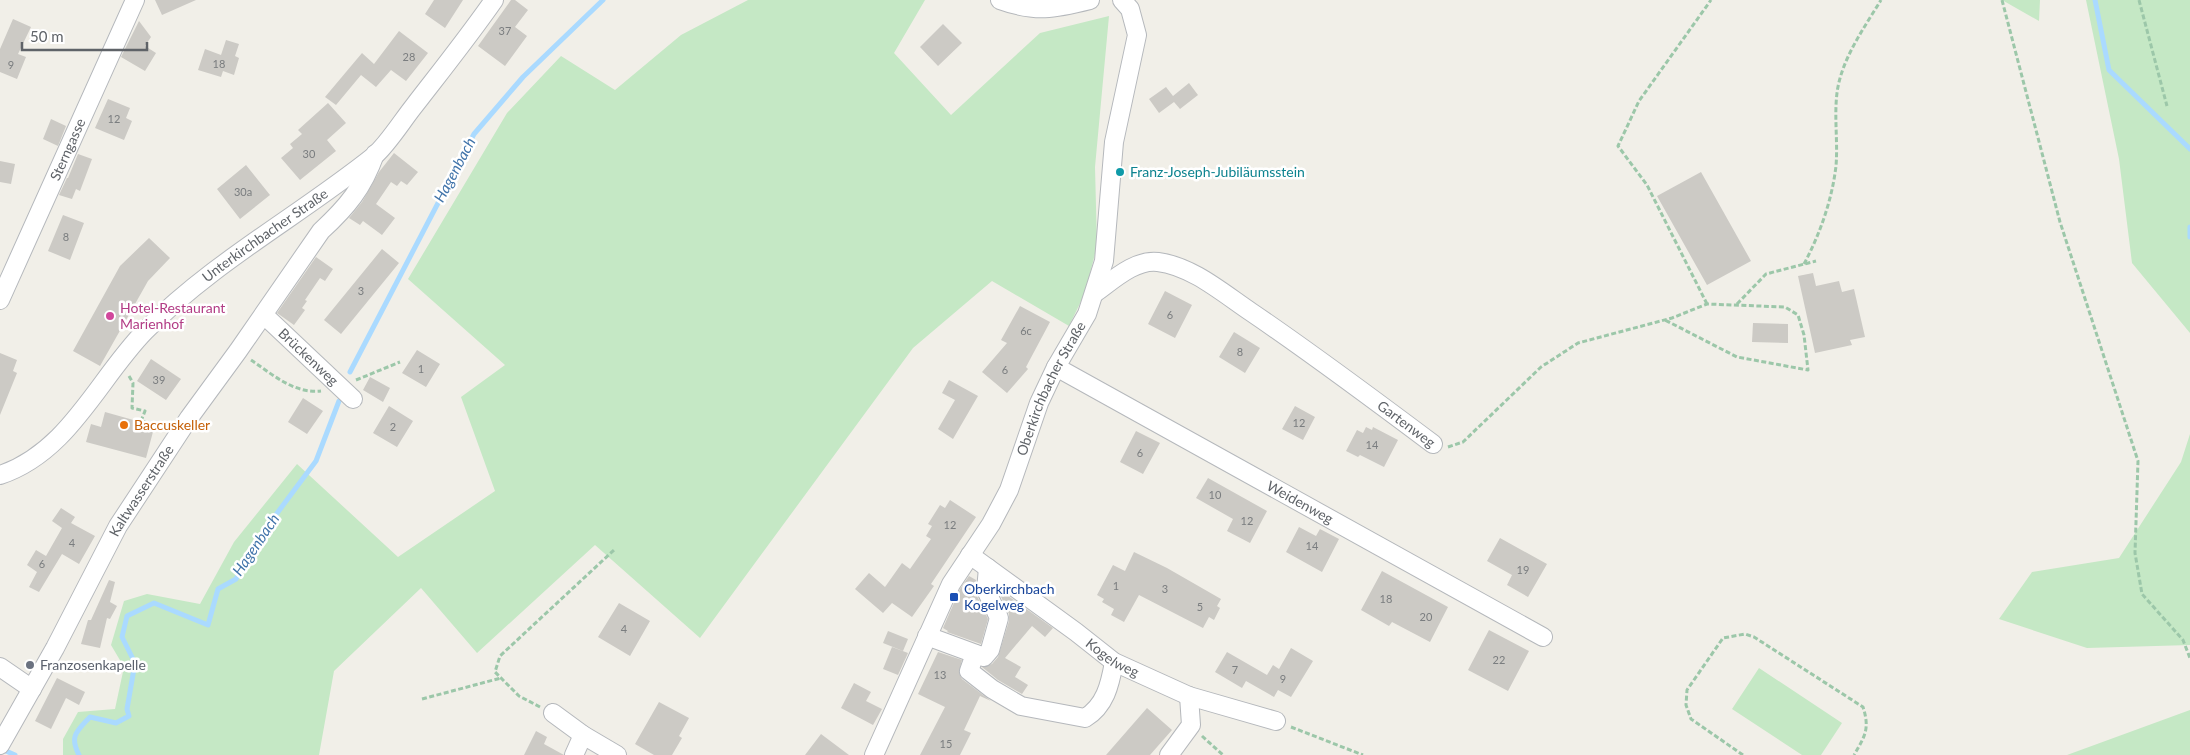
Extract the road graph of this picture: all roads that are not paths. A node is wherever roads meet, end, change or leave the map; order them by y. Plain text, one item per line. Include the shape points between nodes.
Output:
1 (135, 0) edge
2 (494, 0) edge
3 (1000, 0) edge
4 (1090, 0) edge
5 (1122, 0) edge
6 (376, 154) junction
7 (1095, 293) junction
8 (0, 300) edge
9 (264, 315) junction
10 (1056, 367) junction
11 (353, 399) dead end
12 (1433, 444) road end
13 (0, 475) edge
14 (970, 555) junction
15 (988, 568) junction
16 (927, 636) junction
17 (1543, 637) dead end
18 (975, 654) junction
19 (1114, 662) junction
20 (0, 667) edge
21 (32, 689) junction
22 (1189, 696) junction
23 (553, 714) road end
24 (1276, 721) road end
25 (583, 735) junction
26 (0, 745) edge
27 (574, 755) edge
28 (617, 755) edge
29 (874, 755) edge
30 (1169, 755) edge

1 - 8 street, Sterngasse
2 - 6 street, Unterkirchbacher Straße
3 - 4 street via 1027,9 1060,8
5 - 7 street, Oberkirchbacher Straße via 1130,9 1137,35 1114,142 1104,261
6 - 9 street, Kaltwasserstraße via 366,179 321,231
6 - 13 street, Unterkirchbacher Straße via 188,292 145,331 70,426 45,450
7 - 10 street, Oberkirchbacher Straße
7 - 12 street, Gartenweg via 1140,264 1158,262 1184,270 1304,348
9 - 11 street, Brückenweg
9 - 21 street, Kaltwasserstraße via 180,431 118,526
10 - 14 street, Oberkirchbacher Straße via 1026,436 1009,490
10 - 17 street, Weidenweg
14 - 15 street, Kogelweg
14 - 16 street, Oberkirchbacher Straße via 950,584
15 - 18 street via 986,590 999,618 990,650 984,657
15 - 19 street, Kogelweg
16 - 18 street
16 - 29 street, Oberkirchbacher Straße
18 - 19 street via 969,672 992,689 1022,706 1084,718 1096,711 1106,697
19 - 22 street, Kogelweg
20 - 21 street
21 - 26 street, Kaltwasserstraße
22 - 24 street, Kogelweg
22 - 30 street via 1191,725
23 - 25 street
25 - 27 street
25 - 28 street

